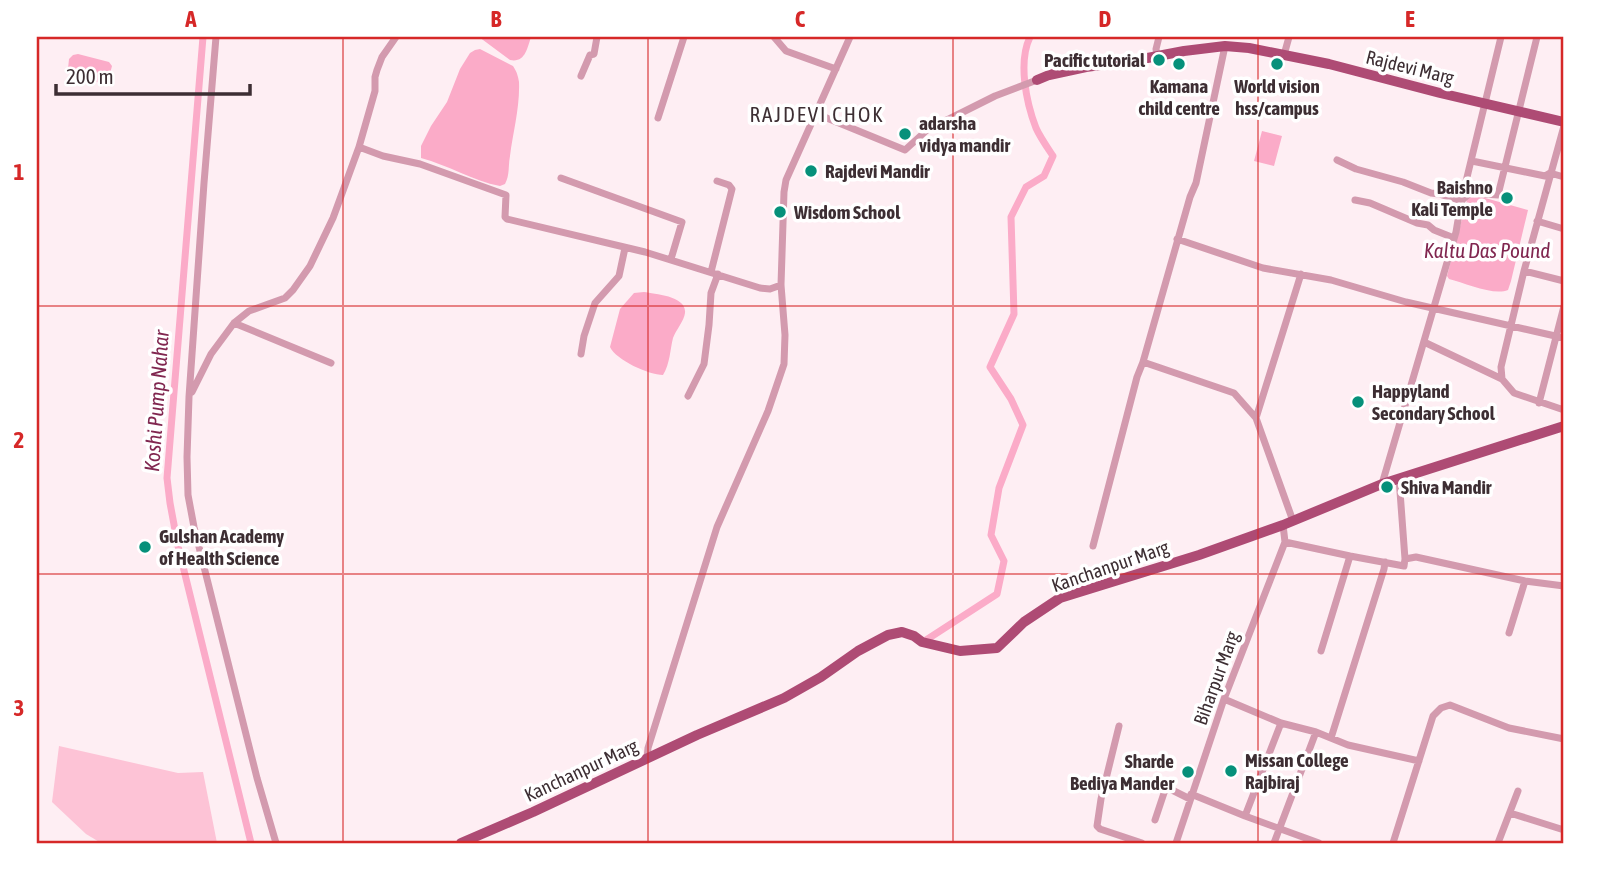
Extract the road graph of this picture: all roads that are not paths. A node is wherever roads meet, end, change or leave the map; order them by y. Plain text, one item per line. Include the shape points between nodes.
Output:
1 (216, 37) edge
2 (396, 37) edge
3 (597, 37) edge
4 (684, 37) edge
5 (774, 37) edge
6 (850, 37) edge
7 (1159, 37) edge
8 (1289, 37) edge
9 (1501, 37) edge
10 (1537, 37) edge
11 (1226, 46) junction
12 (1284, 55) junction
13 (1157, 57) junction
14 (836, 69) junction
15 (580, 76) dead end
16 (1037, 80) joint
17 (1485, 103) junction
18 (1520, 111) junction
19 (817, 114) junction
20 (659, 118) dead end
21 (1564, 124) edge
22 (359, 147) junction
23 (1337, 160) dead end
24 (1472, 161) junction
25 (1506, 167) junction
26 (1550, 173) junction
27 (1564, 177) edge
28 (561, 178) dead end
29 (717, 181) dead end
30 (1355, 200) dead end
31 (1462, 200) junction
32 (1537, 221) junction
33 (1564, 229) edge
34 (1454, 238) junction
35 (1177, 239) junction
36 (625, 248) junction
37 (671, 259) junction
38 (1524, 271) junction
39 (715, 273) junction
40 (1301, 274) junction
41 (1564, 281) edge
42 (782, 285) junction
43 (1564, 306) edge
44 (1434, 308) junction
45 (234, 323) junction
46 (1511, 326) junction
47 (1561, 337) edge
48 (1424, 342) junction
49 (581, 354) dead end
50 (1143, 362) junction
51 (331, 363) dead end
52 (1502, 379) junction
53 (688, 396) dead end
54 (189, 397) junction
55 (1539, 403) junction
56 (1564, 410) edge
57 (1256, 418) junction
58 (1564, 426) edge
59 (1399, 478) junction
60 (1382, 484) junction
61 (1288, 523) junction
62 (1285, 542) junction
63 (1093, 546) dead end
64 (1350, 556) junction
65 (1405, 559) junction
66 (1385, 562) junction
67 (1525, 581) junction
68 (1564, 586) edge
69 (1509, 633) dead end
70 (1321, 651) dead end
71 (1224, 699) junction
72 (1281, 723) junction
73 (1119, 726) dead end
74 (1316, 732) junction
75 (1331, 738) junction
76 (1564, 739) edge
77 (647, 759) junction
78 (1419, 761) junction
79 (1518, 791) dead end
80 (1190, 797) junction
81 (1510, 813) junction
82 (1245, 816) junction
83 (1155, 820) dead end
84 (1279, 829) junction
85 (1564, 830) edge
86 (276, 843) edge
87 (461, 843) edge
88 (1142, 843) edge
89 (1176, 843) edge
90 (1274, 843) edge
91 (1319, 843) edge
92 (1393, 843) edge
93 (1498, 843) edge

1 - 54 street
2 - 22 street via 375,77
3 - 15 street via 594,54
4 - 20 street
5 - 14 street via 786,51
6 - 14 street
7 - 13 street
8 - 12 street
9 - 17 street
10 - 18 street
11 - 12 main road, Rajdevi Marg
11 - 13 main road, Rajdevi Marg
11 - 35 street via 1196,183
12 - 17 main road, Rajdevi Marg
13 - 16 main road, Rajdevi Marg
14 - 19 street
16 - 19 street via 927,130 905,150
17 - 18 main road, Rajdevi Marg
17 - 24 street
18 - 21 main road, Rajdevi Marg
18 - 25 street
19 - 42 street via 786,180
21 - 26 street
22 - 36 street via 506,195 507,219
22 - 45 street via 333,218 293,290
23 - 31 street
24 - 25 street
24 - 31 street
25 - 26 street via 1545,176
25 - 31 street via 1498,195 1469,193
26 - 27 street
26 - 32 street
28 - 37 street via 682,222
29 - 39 street via 732,189
30 - 34 street
31 - 34 street
32 - 33 street
32 - 38 street
34 - 44 street
35 - 40 street via 1263,268
35 - 50 street
36 - 37 street
36 - 49 street via 619,276 595,303
37 - 39 street
38 - 41 street
38 - 46 street
39 - 42 street via 760,288
39 - 53 street via 704,364
40 - 44 street
40 - 57 street
42 - 77 street via 784,364 717,527
43 - 47 street
44 - 46 street
44 - 48 street
45 - 51 street
45 - 54 street via 211,354
46 - 47 street
46 - 52 street
47 - 55 street
48 - 52 street
48 - 60 street
50 - 57 street via 1234,393
50 - 63 street
52 - 55 street via 1514,393
54 - 86 street via 190,506
55 - 56 street
57 - 61 street, Biharpur Marg
58 - 59 main road, Kanchanpur Marg
59 - 60 main road, Kanchanpur Marg
59 - 65 street
60 - 61 main road, Kanchanpur Marg
61 - 62 street, Biharpur Marg
61 - 77 main road, Kanchanpur Marg via 1060,598 1024,622 997,648 960,651 902,632 888,635 784,698
62 - 64 street
62 - 71 street, Biharpur Marg
64 - 66 street
64 - 70 street
65 - 66 street via 1404,566
65 - 67 street via 1416,557
66 - 75 street
67 - 68 street
67 - 69 street
71 - 72 street
71 - 80 street, Biharpur Marg
72 - 74 street
72 - 82 street
73 - 88 street via 1097,826
74 - 75 street
74 - 84 street
75 - 78 street
76 - 78 street via 1509,728 1446,706 1433,716
77 - 87 main road, Kanchanpur Marg
78 - 92 street
79 - 81 street
80 - 82 street
80 - 83 street via 1166,787
80 - 89 street, Biharpur Marg
81 - 85 street
81 - 93 street
82 - 84 street
84 - 90 street
84 - 91 street

